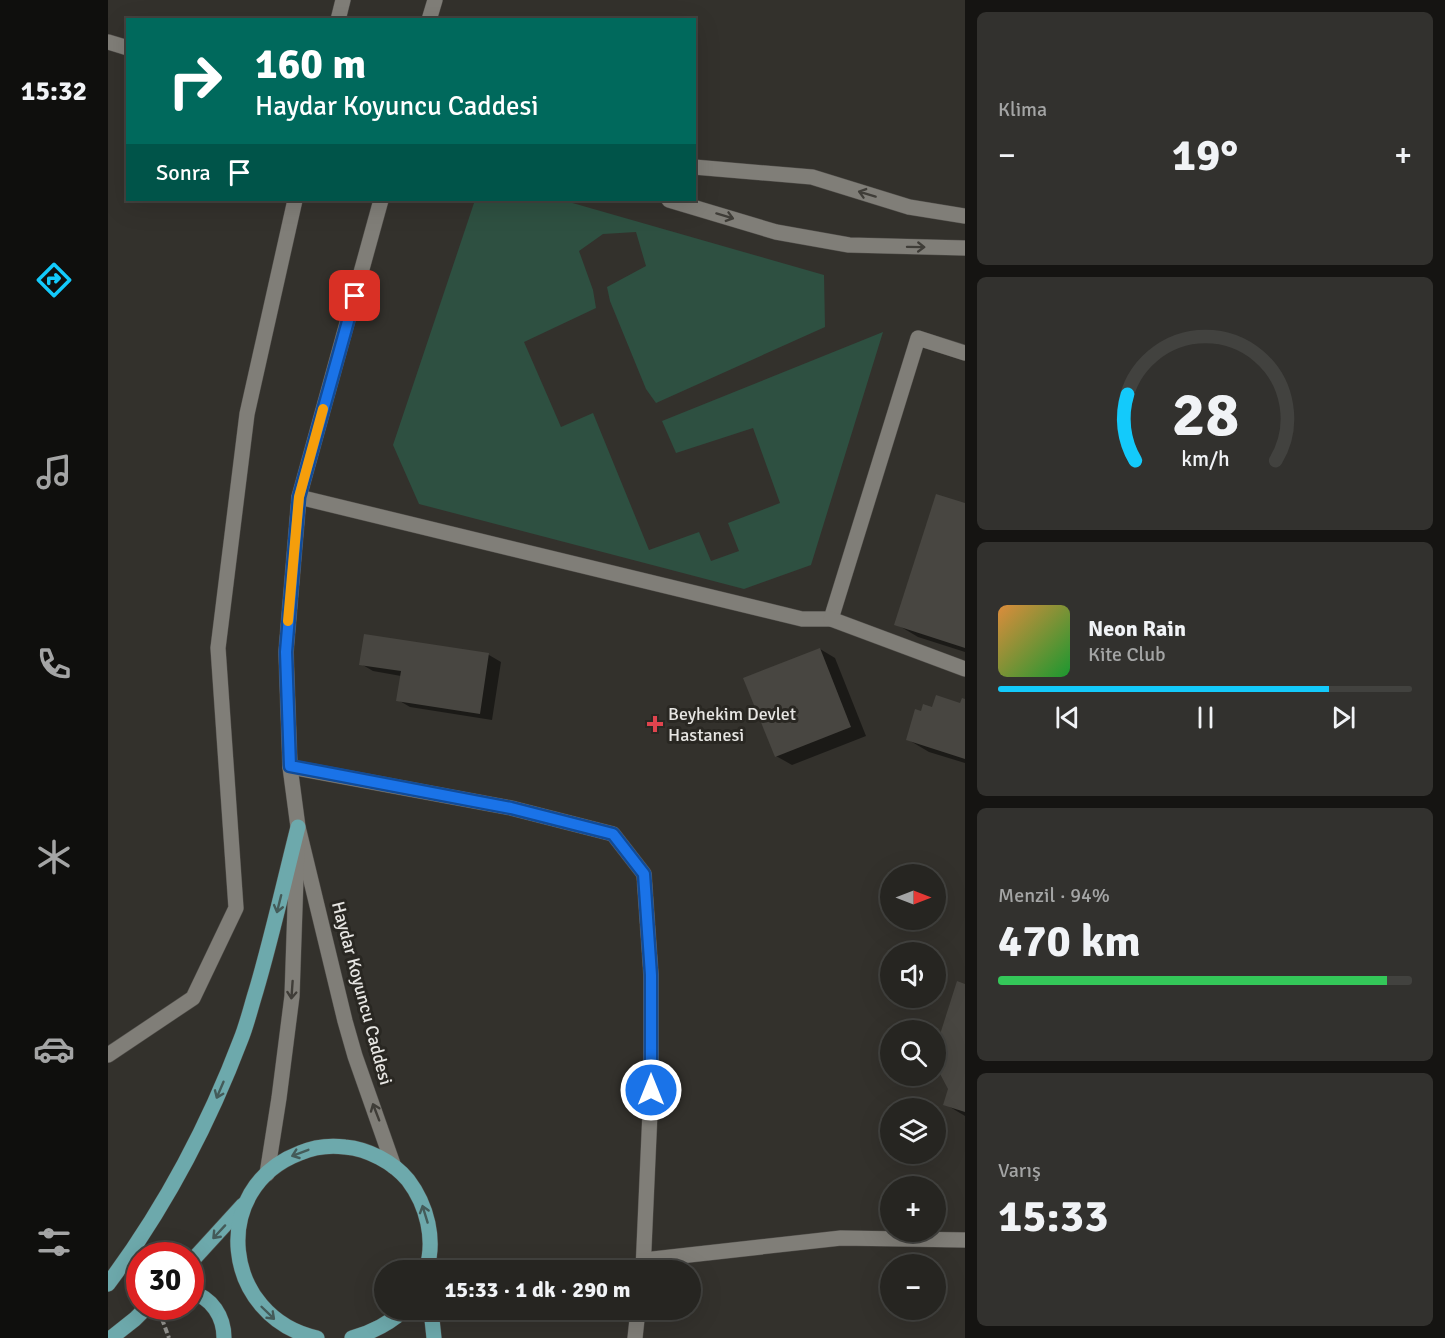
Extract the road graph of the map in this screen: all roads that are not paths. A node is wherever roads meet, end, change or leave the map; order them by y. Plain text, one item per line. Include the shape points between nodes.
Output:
1 (343, 0) edge
2 (435, 0) edge
3 (338, 18) edge
4 (430, 18) edge
5 (108, 42) edge
6 (126, 47) edge
7 (696, 167) edge
8 (295, 201) edge
9 (381, 201) edge
10 (672, 201) edge
11 (965, 216) edge
12 (965, 248) edge
13 (965, 353) edge
14 (299, 497) junction
15 (831, 619) junction
16 (965, 669) edge
17 (290, 766) junction
18 (298, 827) junction
19 (108, 1055) edge
20 (394, 1167) junction
21 (267, 1174) junction
22 (247, 1201) junction
23 (965, 1240) edge
24 (204, 1248) edge
25 (428, 1260) edge
26 (644, 1260) edge
27 (680, 1260) edge
28 (108, 1284) edge
29 (204, 1298) edge
30 (134, 1320) edge
31 (391, 1320) edge
32 (432, 1320) edge
33 (637, 1320) edge
34 (302, 1336) edge
35 (111, 1338) edge
36 (224, 1338) edge
37 (352, 1338) edge
38 (434, 1338) edge
39 (635, 1338) edge

1 - 3 street
2 - 4 street
5 - 6 street
11 -> 7 street via 909,207 812,177
8 - 19 street via 247,414 218,648 236,908 192,998
9 - 14 street, Haydar Koyuncu Caddesi
10 -> 12 street via 776,232 849,245
13 - 15 street via 918,338
14 - 15 street via 802,619
14 - 17 street, Haydar Koyuncu Caddesi via 286,652
15 - 16 street
17 - 18 street, Haydar Koyuncu Caddesi
17 - 26 street via 511,808 613,834 644,874 651,975
20 -> 18 street, Haydar Koyuncu Caddesi via 345,1021
18 -> 21 street, Haydar Koyuncu Caddesi via 292,996
18 -> 28 main road via 242,1038 209,1116 165,1199
20 -> 21 main road via 368,1152 337,1146 306,1150
25 -> 20 main road via 430,1235 425,1212 415,1191
21 - 22 main road
22 -> 24 main road
22 -> 34 main road via 238,1233 240,1266 246,1282 264,1309
23 - 27 street via 841,1238
29 - 36 main road via 219,1313
30 - 35 main road
31 - 37 main road
32 - 38 main road
33 - 39 street

